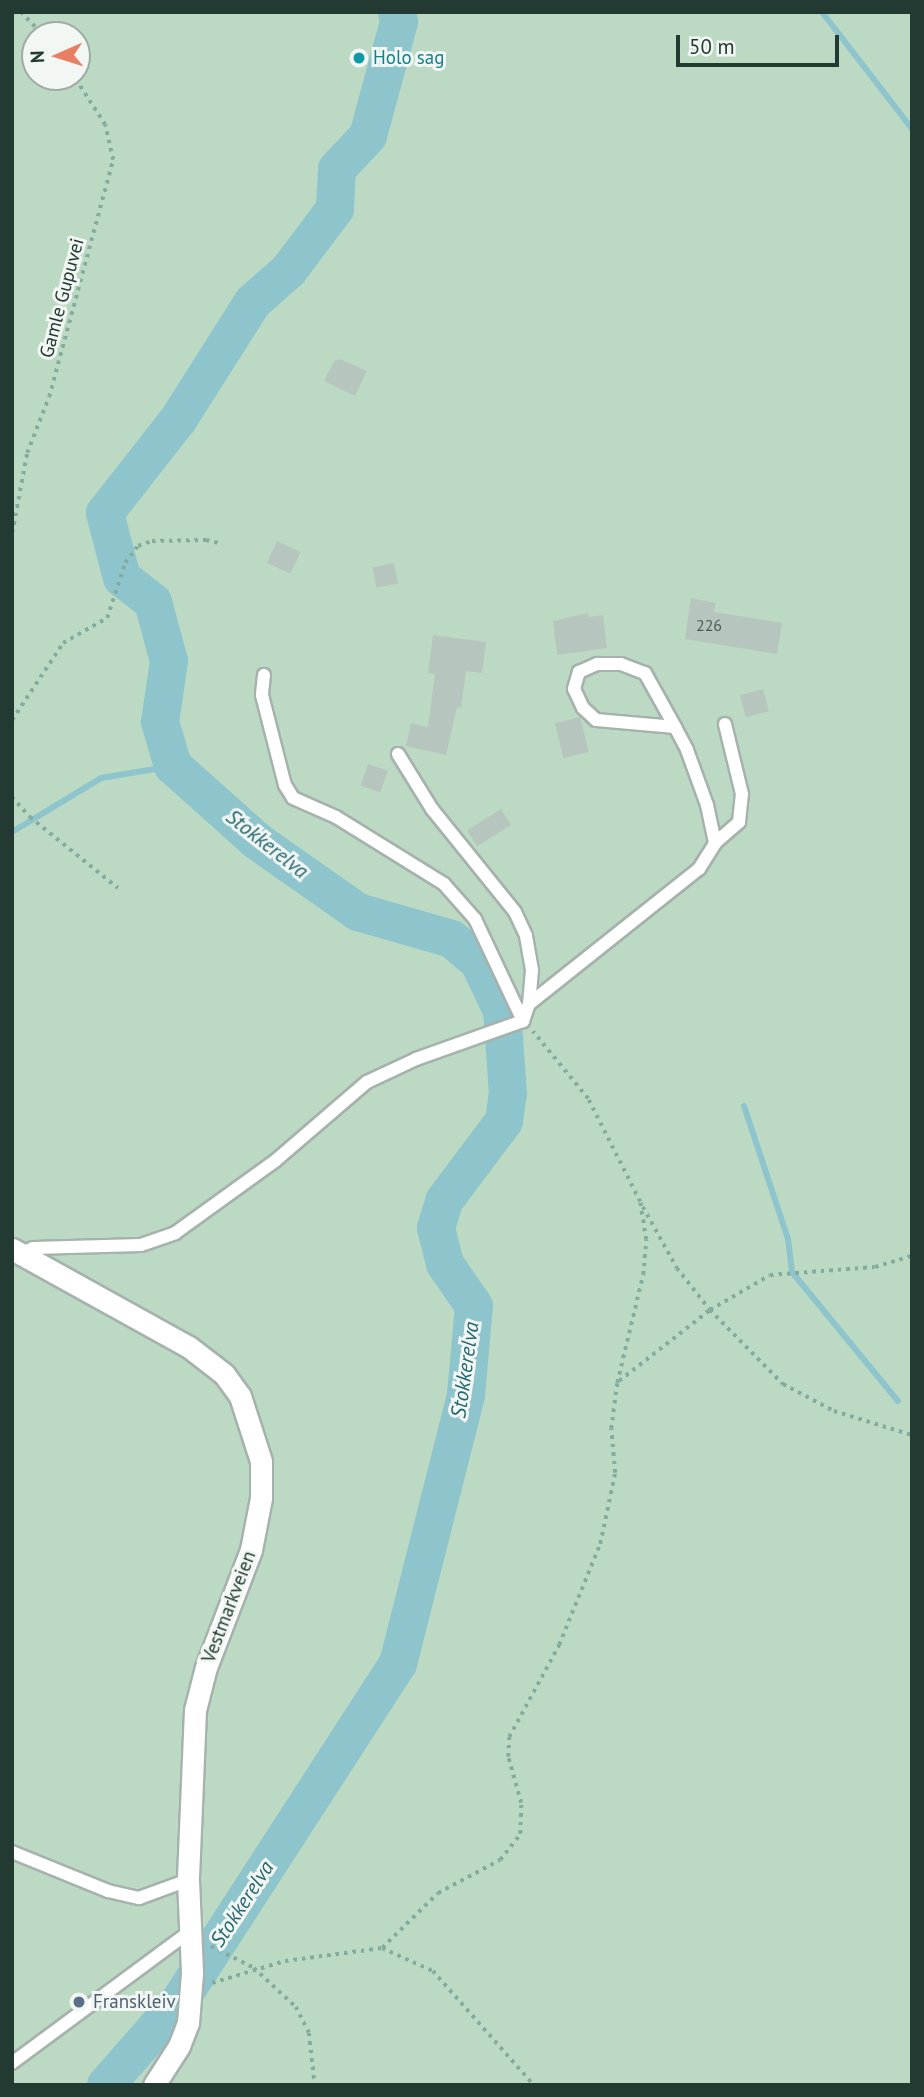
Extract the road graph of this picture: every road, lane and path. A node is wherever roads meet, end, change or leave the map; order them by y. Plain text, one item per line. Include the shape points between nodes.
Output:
1 (83, 91) edge
2 (12, 533) edge
3 (223, 544) dead end
4 (264, 675) dead end
5 (12, 720) edge
6 (725, 724) dead end
7 (675, 727) junction
8 (398, 754) dead end
9 (12, 797) edge
10 (715, 843) junction
11 (118, 888) dead end
12 (529, 1004) junction
13 (523, 1021) junction
14 (640, 1202) junction
15 (16, 1251) edge
16 (912, 1256) edge
17 (710, 1310) junction
18 (617, 1383) junction
19 (912, 1435) edge
20 (12, 1852) edge
21 (188, 1880) junction
22 (188, 1933) junction
23 (382, 1948) junction
24 (254, 1968) junction
25 (193, 1982) junction
26 (12, 2063) edge
27 (154, 2085) edge
28 (316, 2085) edge
29 (534, 2085) edge

1 - 2 path, Gamle Gupuvei via 105,125 113,160 49,397 27,453
3 - 5 path via 152,541 138,546 125,563 107,618 63,643
4 - 13 lane via 262,695 285,785 293,798 336,817 444,884 475,919
6 - 10 lane via 741,794 739,822
7 - 7 lane via 645,673 621,664 597,664 579,672 574,689 583,708 596,720
7 - 10 lane via 707,805
8 - 12 lane via 432,809 515,912 526,936 532,970
9 - 11 path
10 - 12 lane via 699,869
12 - 13 lane
13 - 14 path via 555,1054 588,1100
13 - 15 lane via 416,1059 367,1082 275,1161 175,1233 141,1245
14 - 17 path via 677,1268
14 - 18 path via 646,1240 643,1275
15 - 21 street, Vestmarkveien via 189,1347 224,1374 240,1396 252,1427 261,1461 261,1498 251,1550 206,1667 195,1710
16 - 17 path via 874,1267 770,1275
17 - 18 path
17 - 19 path via 783,1384 834,1411
18 - 23 path via 611,1429 615,1472 600,1544 559,1645 509,1737 508,1757 521,1803 520,1834 500,1860 438,1892
20 - 21 lane via 108,1891 139,1898
21 - 22 street, Vestmarkveien
22 - 24 path
22 - 25 street, Vestmarkveien
22 - 26 lane
23 - 24 path
23 - 29 path via 433,1971
24 - 25 path
24 - 28 path via 277,1985 309,2033
25 - 27 street, Vestmarkveien via 179,2046

